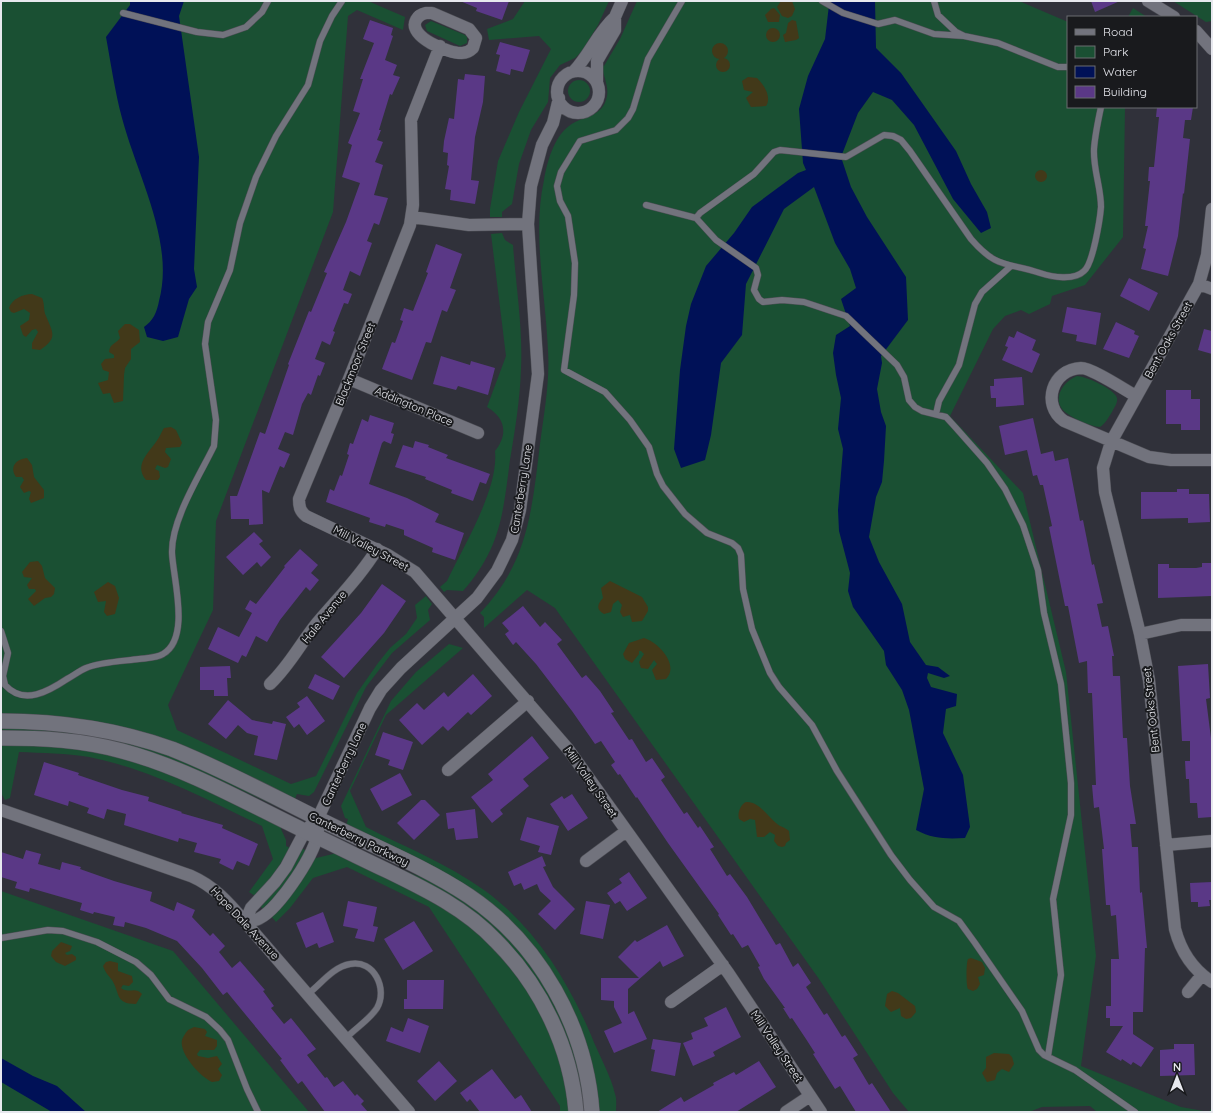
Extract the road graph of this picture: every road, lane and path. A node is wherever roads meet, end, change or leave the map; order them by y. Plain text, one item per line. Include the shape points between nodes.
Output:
1 (268, 1) edge
2 (342, 1) edge
3 (622, 1) edge
4 (682, 1) edge
5 (822, 1) edge
6 (934, 1) edge
7 (1148, 1) edge
8 (123, 13) dead end
9 (1172, 16) edge
10 (615, 17) junction
11 (1197, 32) edge
12 (964, 36) junction
13 (1211, 44) edge
14 (440, 46) junction
15 (1067, 67) edge
16 (574, 71) junction
17 (597, 83) junction
18 (559, 98) junction
19 (1101, 108) edge
20 (580, 112) junction
21 (553, 123) junction
22 (646, 205) dead end
23 (1212, 209) edge
24 (412, 217) junction
25 (696, 218) junction
26 (528, 224) junction
27 (1210, 238) edge
28 (1011, 266) junction
29 (1199, 284) junction
30 (1212, 289) edge
31 (349, 380) junction
32 (1136, 396) junction
33 (936, 414) junction
34 (478, 433) dead end
35 (1111, 442) junction
36 (1212, 460) edge
37 (301, 512) joint
38 (377, 550) junction
39 (456, 618) junction
40 (1212, 625) edge
41 (1, 633) edge
42 (1140, 634) junction
43 (270, 684) dead end
44 (528, 701) junction
45 (1, 721) edge
46 (1, 738) edge
47 (448, 770) dead end
48 (1, 810) edge
49 (318, 818) junction
50 (626, 832) junction
51 (312, 834) junction
52 (1212, 841) edge
53 (1166, 845) junction
54 (586, 861) dead end
55 (245, 922) junction
56 (1, 938) edge
57 (723, 965) junction
58 (1202, 975) junction
59 (1212, 982) edge
60 (1188, 992) dead end
61 (308, 994) junction
62 (671, 1002) dead end
63 (346, 1038) junction
64 (1048, 1056) junction
65 (810, 1096) junction
66 (258, 1112) edge
67 (409, 1112) edge
68 (576, 1112) edge
69 (592, 1112) edge
70 (786, 1112) edge
71 (821, 1112) edge
72 (1135, 1112) edge

1 - 8 lane via 257,18 231,34 210,34
2 - 41 lane via 320,41 308,84 276,136 256,177 244,212 230,270 208,322 205,344 216,435 214,446 181,513 174,534 172,552 179,616 177,634 170,648 159,655 91,666 45,693 27,695 14,692 5,685 8,652
3 - 10 street, Canterberry Lane
4 - 64 lane via 648,59 628,118 616,130 580,141 559,177 557,191 568,216 575,263 574,295 564,370 605,392 630,420 649,447 663,486 685,514 707,533 738,548 741,555 743,589 752,629 770,673 815,729 837,771 891,855 928,902 959,921 1018,1005 1039,1050
5 - 12 lane via 843,13 878,24 895,20 934,34
6 - 12 lane via 938,15
7 - 9 street
10 - 16 street, Canterberry Lane via 606,25 587,56
10 - 17 street, Canterberry Lane via 615,30 597,61
11 - 13 street
12 - 15 lane via 998,43 1058,67
14 - 14 street via 457,53 465,53 473,48 476,38 466,27 432,14 420,15 415,24 416,32 422,39
14 - 24 street, Blackmoor Street via 411,120
16 - 17 street via 588,73
16 - 18 street, Canterberry Lane via 565,76 559,84
17 - 20 street, Canterberry Lane via 599,89 596,102 592,107
18 - 20 street via 567,109
18 - 21 street, Canterberry Lane
19 - 28 lane via 1094,149 1101,207 1093,250 1085,271 1070,276 1051,276
20 - 21 street, Canterberry Lane
21 - 26 street, Canterberry Lane via 535,167
22 - 25 lane
23 - 27 street, Bent Oaks Street
24 - 26 street via 469,225
24 - 31 street, Blackmoor Street
25 - 28 lane via 754,174 774,152 799,150 844,157 884,135 893,136 901,140 910,151 981,251 1000,264
25 - 33 lane via 723,245 756,268 758,275 754,290 759,299 763,302 804,302 846,316 901,371 914,407
26 - 39 street, Canterberry Lane via 538,374 518,522 508,551 495,575 477,598
27 - 29 street, Bent Oaks Street
28 - 33 lane via 982,292 975,304 959,365 939,401
29 - 30 street
29 - 32 street, Bent Oaks Street
31 - 34 street, Addington Place
31 - 37 street, Blackmoor Street via 299,500
32 - 35 street, Bent Oaks Street
32 - 35 street via 1084,368 1065,373 1054,386 1052,403 1055,413 1061,419
33 - 64 lane via 946,417 987,463 1015,505 1038,570 1044,612 1061,684 1072,800 1064,854 1053,899 1061,975
35 - 36 street via 1154,458
35 - 42 street, Bent Oaks Street via 1105,459 1104,482
37 - 38 street, Mill Valley Street
38 - 39 street, Mill Valley Street via 415,572
38 - 43 street, Hale Avenue via 360,575 314,627 289,664
39 - 44 street, Mill Valley Street
39 - 49 street, Canterberry Lane via 401,668 381,690
40 - 42 street via 1181,625
42 - 53 street, Bent Oaks Street via 1148,680
44 - 47 street
44 - 50 street, Mill Valley Street via 568,749
45 - 49 street, Canterberry Parkway via 79,725 149,741 195,759
46 - 51 street, Canterberry Parkway via 68,741 102,746 146,758 188,775
48 - 55 street, Hope Dale Avenue via 199,879 218,892
49 - 51 street, Canterberry Lane
49 - 69 street, Canterberry Parkway via 452,885 485,908 514,935 546,975 568,1018 583,1061
50 - 54 street
50 - 57 street, Mill Valley Street
51 - 55 street, Canterberry Lane via 251,908
51 - 68 street, Canterberry Parkway via 443,899 471,918 496,940 528,980 549,1016 566,1061
52 - 53 street
53 - 58 street, Bent Oaks Street via 1175,929 1184,952
55 - 61 street, Hope Dale Avenue
56 - 66 lane via 63,930 97,942 136,962 151,975 168,999 206,1017 220,1030 228,1040
57 - 62 street
57 - 65 street, Mill Valley Street
58 - 59 street, Bent Oaks Street
58 - 60 street
61 - 63 street, Hope Dale Avenue
61 - 63 lane via 334,971 349,964 363,965 377,976 382,989 378,1006
63 - 67 street, Hope Dale Avenue
64 - 72 lane via 1075,1070
65 - 70 street
65 - 71 street, Mill Valley Street

